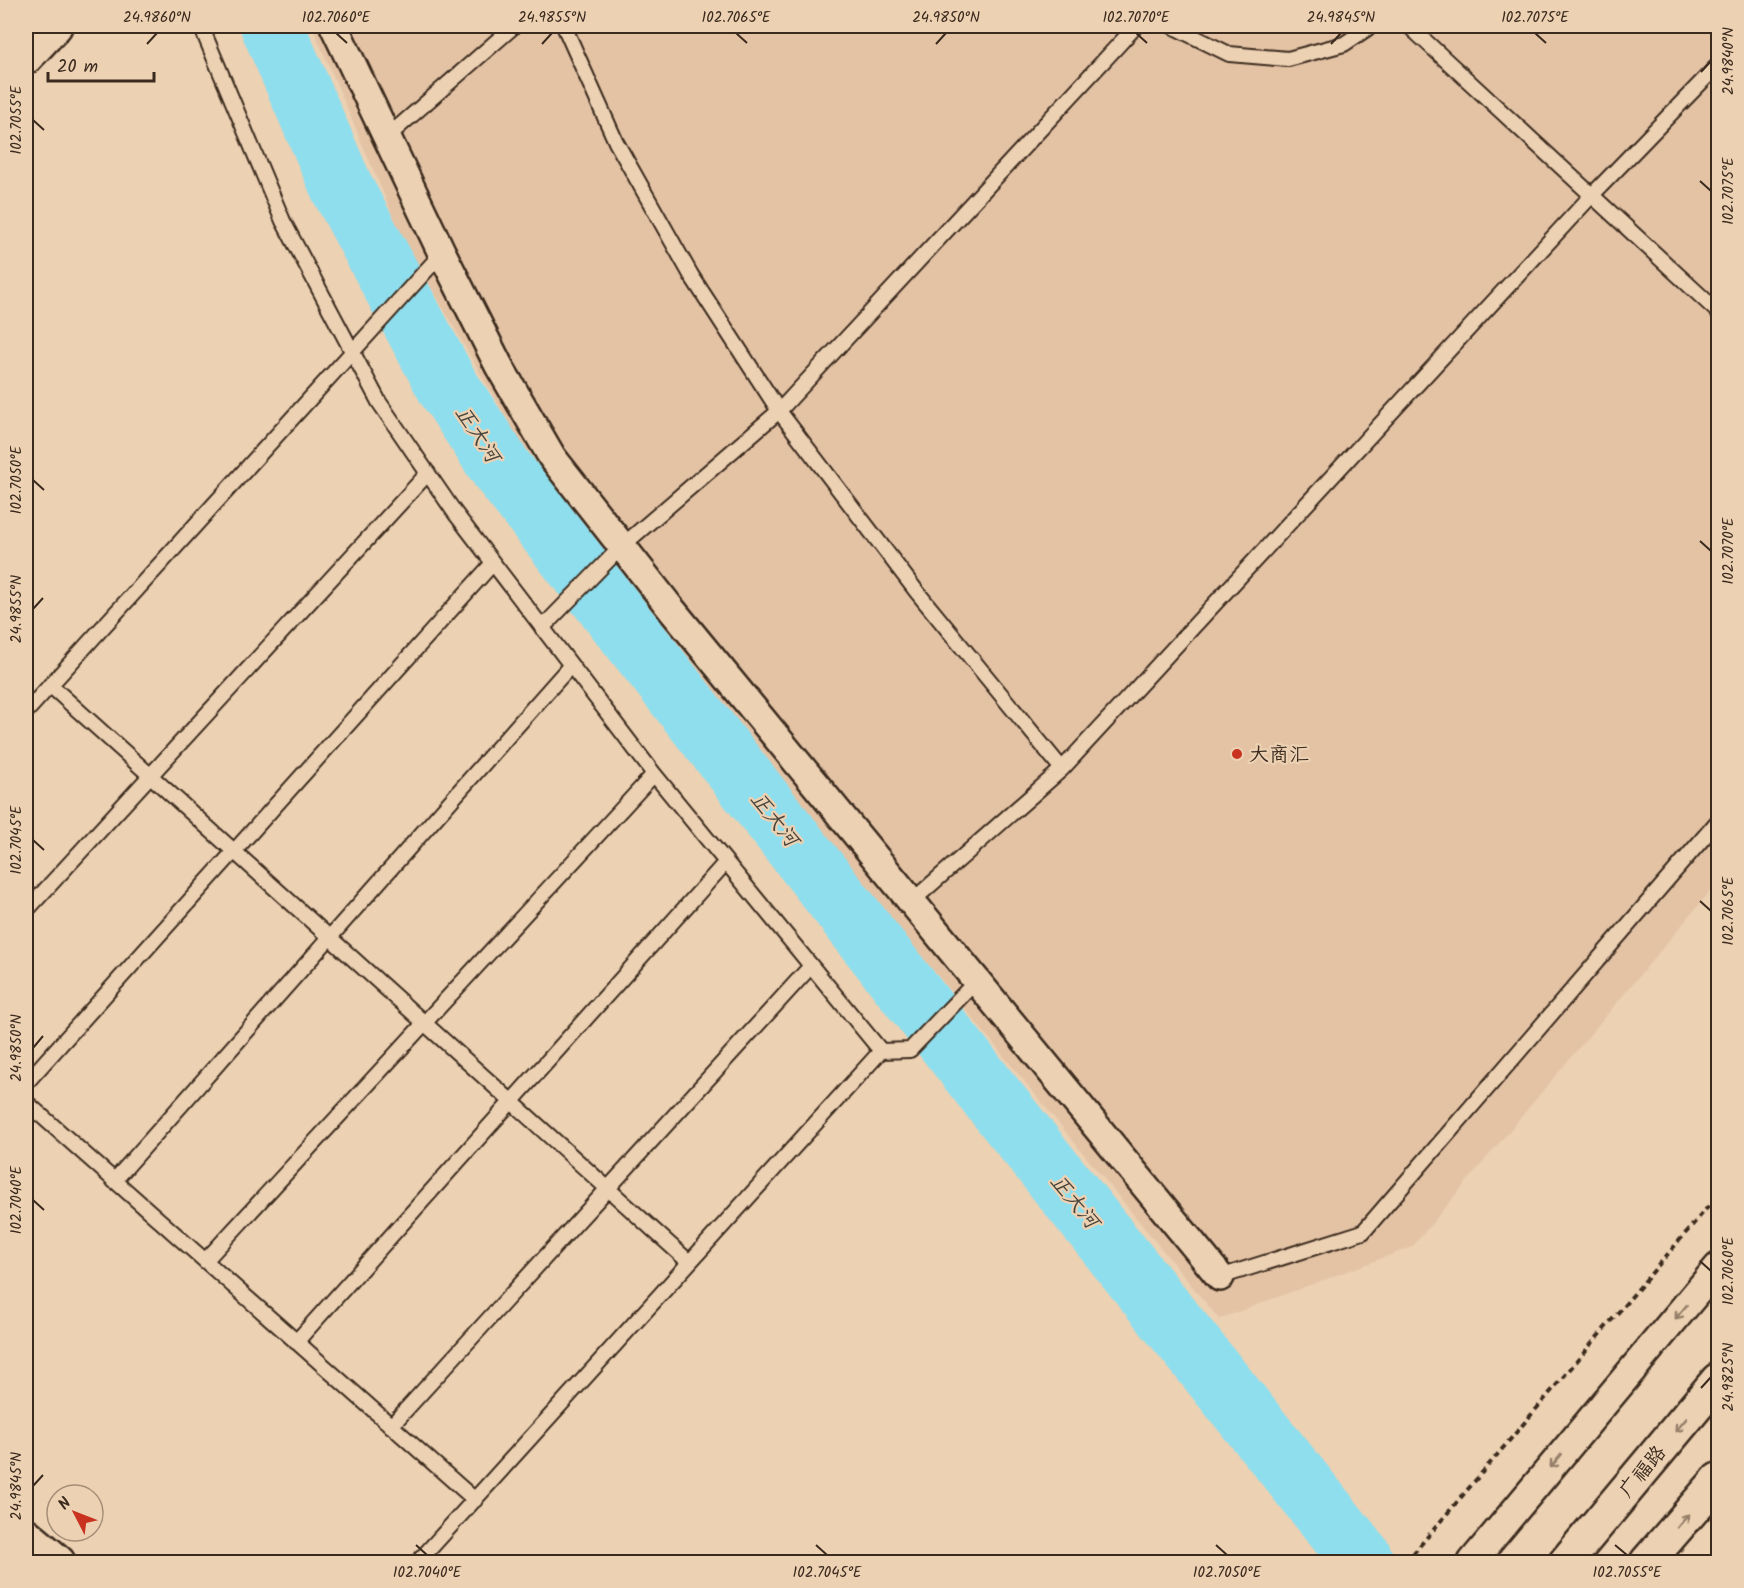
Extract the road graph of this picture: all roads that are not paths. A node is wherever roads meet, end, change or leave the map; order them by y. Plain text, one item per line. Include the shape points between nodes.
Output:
1 (55, 26) edge
2 (201, 26) edge
3 (334, 26) edge
4 (514, 26) edge
5 (564, 26) edge
6 (1136, 26) edge
7 (1172, 26) edge
8 (1371, 26) edge
9 (1409, 26) edge
10 (26, 57) edge
11 (1719, 65) edge
12 (387, 137) junction
13 (1592, 195) junction
14 (442, 253) junction
15 (1719, 312) edge
16 (351, 350) junction
17 (779, 411) junction
18 (428, 473) junction
19 (622, 546) junction
20 (493, 563) junction
21 (542, 628) junction
22 (571, 665) junction
23 (50, 685) junction
24 (26, 712) edge
25 (1062, 769) junction
26 (654, 774) junction
27 (150, 776) junction
28 (1719, 821) edge
29 (234, 851) junction
30 (726, 862) junction
31 (910, 903) junction
32 (26, 911) edge
33 (329, 938) junction
34 (811, 966) junction
35 (976, 981) junction
36 (424, 1023) junction
37 (880, 1051) junction
38 (26, 1083) edge
39 (26, 1102) edge
40 (511, 1102) junction
41 (114, 1181) junction
42 (607, 1189) junction
43 (205, 1262) junction
44 (689, 1262) junction
45 (1719, 1267) edge
46 (1220, 1277) joint
47 (296, 1342) junction
48 (1719, 1380) edge
49 (391, 1426) junction
50 (1719, 1480) edge
51 (475, 1500) junction
52 (26, 1535) edge
53 (58, 1563) edge
54 (418, 1563) edge
55 (1472, 1563) edge
56 (1566, 1563) edge
57 (1647, 1563) edge

1 - 10 main road
2 - 16 lane via 283,221
3 - 12 street
4 - 12 lane
5 - 17 lane via 616,142 691,275
6 - 17 lane
7 - 8 lane via 1229,54 1288,59 1344,44
9 - 13 lane
11 - 13 lane
12 - 14 street
13 - 15 lane
13 - 25 lane
14 - 16 lane
14 - 19 street via 499,366 552,457
16 - 18 lane via 379,402
16 - 23 lane
17 - 19 lane
17 - 25 lane via 917,592
18 - 20 lane
18 - 27 lane
19 - 21 lane
19 - 31 street
20 - 21 lane
20 - 29 lane
21 - 22 lane
22 - 26 lane
22 - 33 lane
23 - 24 lane
23 - 27 lane
25 - 31 lane
26 - 30 lane
26 - 36 lane
27 - 29 lane
27 - 32 lane
28 - 46 lane via 1363,1232
29 - 33 lane
29 - 38 lane
30 - 34 lane
30 - 40 lane
31 - 35 street
33 - 36 lane
33 - 41 lane
34 - 37 lane
34 - 42 lane
35 - 37 lane via 910,1050
35 - 46 street
36 - 40 lane
36 - 43 lane
37 - 44 lane
39 - 41 lane
40 - 42 lane
40 - 47 lane
41 - 43 lane
42 - 44 lane
42 - 49 lane
43 - 47 lane
44 - 51 lane
45 -> 55 street
47 - 49 lane
48 -> 56 main road, 广福路
49 - 51 lane
57 -> 50 main road
51 - 54 lane
52 - 53 main road

